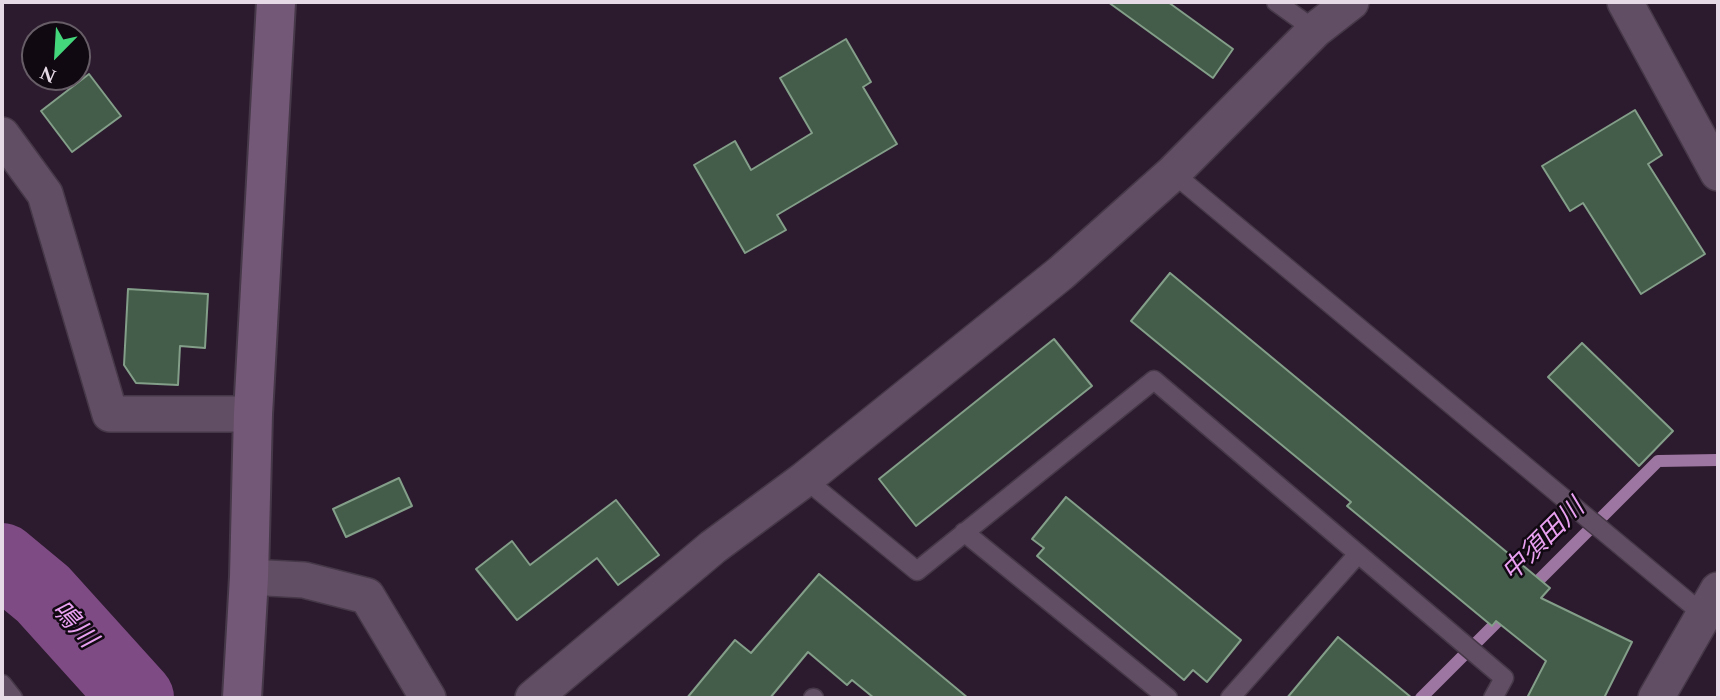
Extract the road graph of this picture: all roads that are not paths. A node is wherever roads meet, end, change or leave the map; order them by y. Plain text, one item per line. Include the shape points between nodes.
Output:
1 (276, 2) edge
2 (1276, 2) edge
3 (1351, 2) edge
4 (1625, 2) edge
5 (1315, 30) junction
6 (2, 135) edge
7 (1173, 173) junction
8 (1718, 173) edge
9 (253, 414) junction
10 (806, 479) junction
11 (964, 532) junction
12 (1358, 554) junction
13 (249, 577) junction
14 (1711, 602) edge
15 (243, 683) edge
16 (2, 684) edge
17 (13, 698) edge
18 (428, 698) edge
19 (533, 698) edge
20 (1168, 698) edge
21 (1230, 698) edge
22 (1493, 698) edge
23 (1656, 698) edge

1 - 9 street
2 - 5 lane
3 - 5 street
4 - 8 street
5 - 7 street
6 - 9 street via 45,194 110,414
7 - 10 street via 1061,274
7 - 14 lane
9 - 13 street
10 - 11 lane via 916,571
10 - 19 street via 713,547
11 - 12 lane via 1154,380
11 - 20 lane
12 - 21 lane
12 - 22 lane via 1503,678
13 - 15 street
13 - 18 street via 304,580 367,596
14 - 23 street
16 - 17 lane

